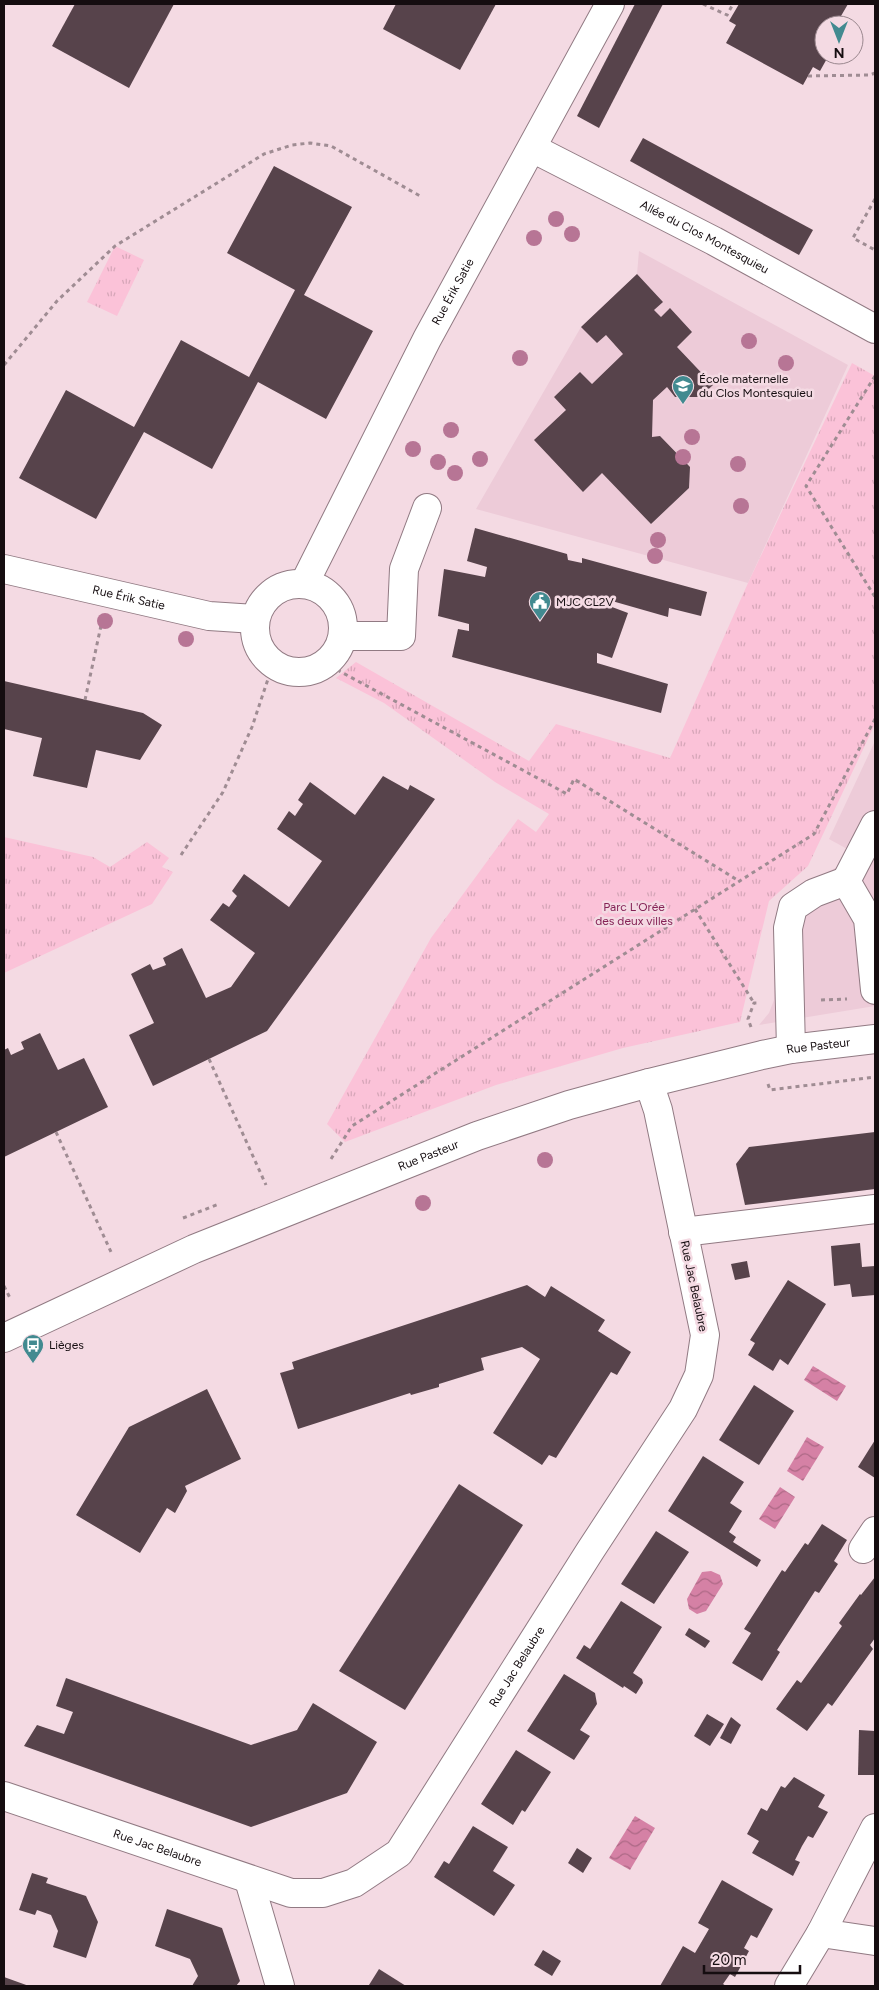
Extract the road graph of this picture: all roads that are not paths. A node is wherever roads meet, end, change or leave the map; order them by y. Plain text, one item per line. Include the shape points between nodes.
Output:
1 (610, 4) edge
2 (532, 148) junction
3 (875, 329) edge
4 (427, 508) dead end
5 (4, 569) edge
6 (304, 584) junction
7 (255, 619) junction
8 (343, 636) junction
9 (875, 825) edge
10 (846, 881) junction
11 (872, 920) edge
12 (875, 990) edge
13 (875, 1039) edge
14 (791, 1050) junction
15 (648, 1083) junction
16 (875, 1209) edge
17 (683, 1232) junction
18 (4, 1338) edge
19 (4, 1796) edge
20 (875, 1828) edge
21 (250, 1880) junction
22 (821, 1933) junction
23 (875, 1942) edge
24 (280, 1986) edge
25 (789, 1986) edge

1 - 2 street, Rue Érik Satie
2 - 3 street, Allée du Clos Montesquieu via 714,241
2 - 6 street, Rue Érik Satie via 427,339
4 - 8 street via 404,568 401,636
5 - 7 street, Rue Érik Satie via 209,616
6 - 7 street via 278,588 259,607
6 - 8 street via 330,596 341,614
7 - 8 street via 254,635 259,649 282,670 297,673 312,671 326,664 340,646
9 - 10 street
10 - 11 street
10 - 14 street via 814,893 793,906 788,928
11 - 12 street
13 - 14 street, Rue Pasteur
14 - 15 street, Rue Pasteur
15 - 17 street, Rue Jac Belaubre via 658,1110
15 - 18 street, Rue Pasteur via 477,1136 178,1256
16 - 17 street
17 - 21 street, Rue Jac Belaubre via 705,1335 699,1375 683,1409 584,1559 399,1853 354,1883 323,1893 291,1893
19 - 21 street, Rue Jac Belaubre
20 - 22 street
21 - 24 street
22 - 23 street
22 - 25 street

